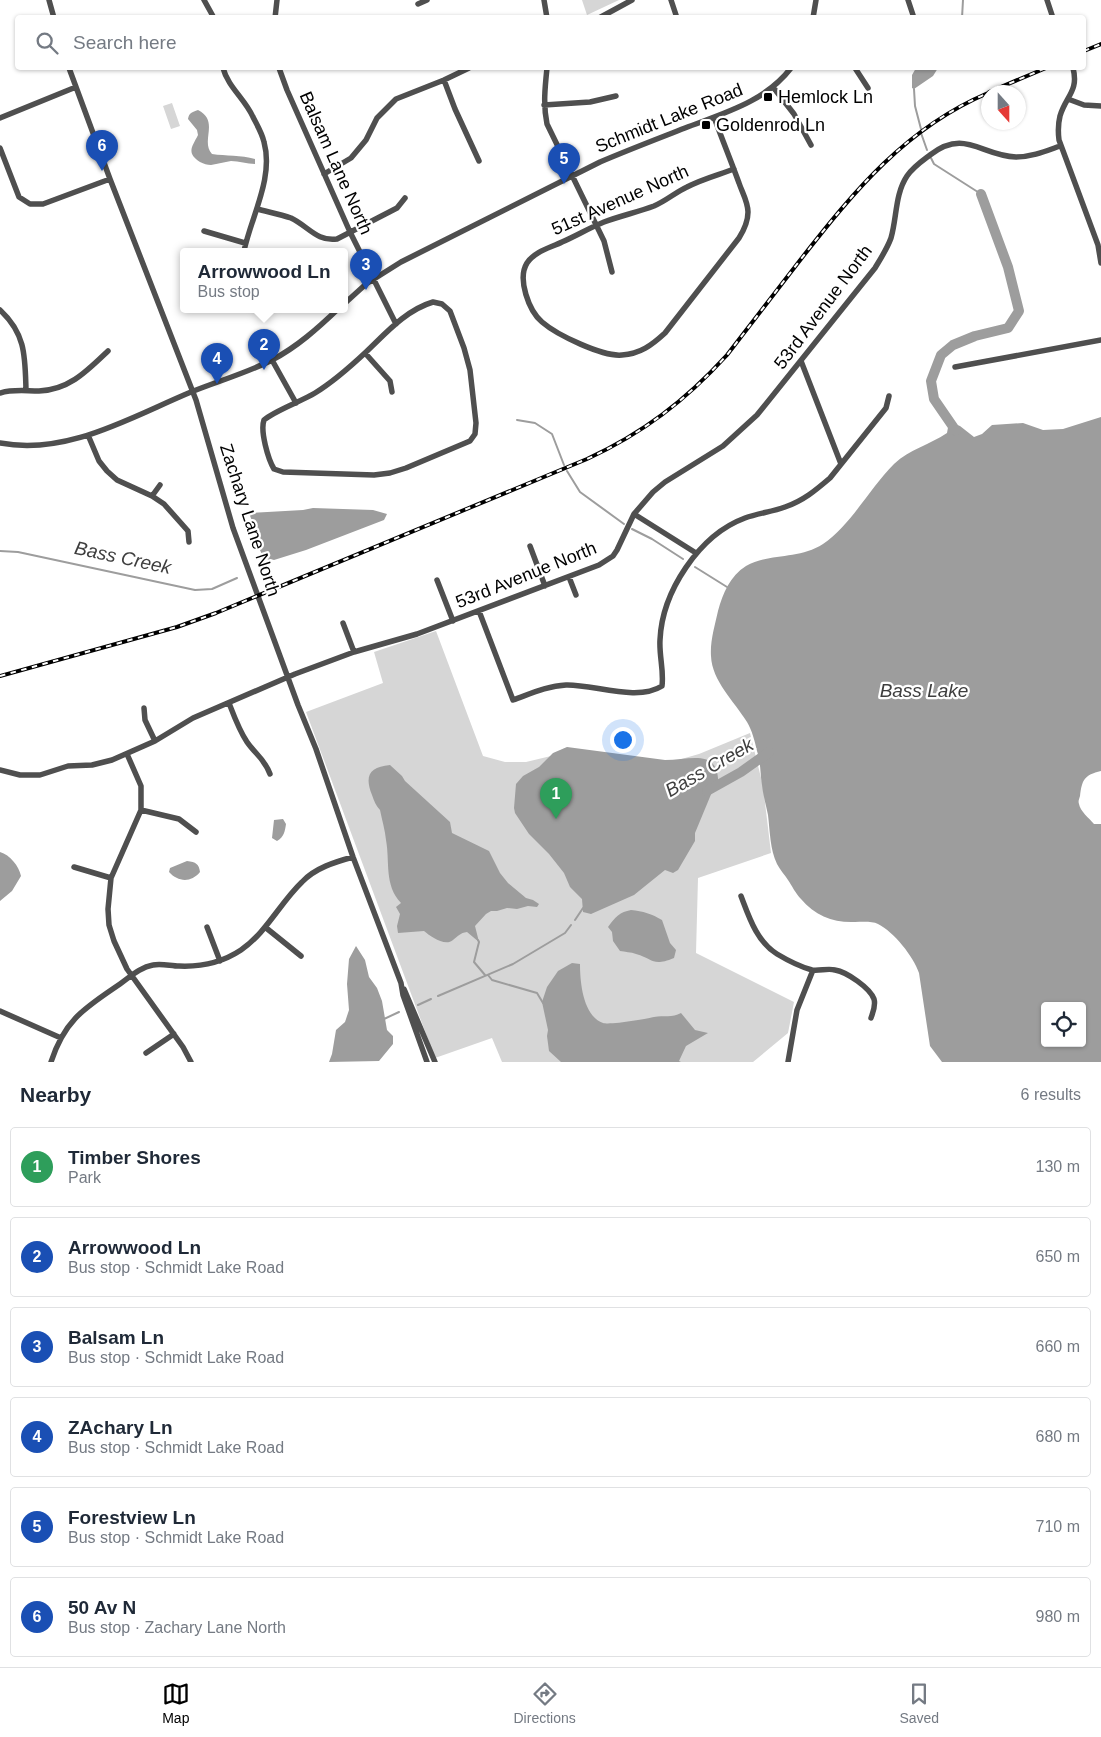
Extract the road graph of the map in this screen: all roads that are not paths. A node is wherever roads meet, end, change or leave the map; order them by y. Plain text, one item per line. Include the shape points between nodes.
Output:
1 (49, 0) edge
2 (204, 0) edge
3 (277, 0) edge
4 (427, 0) edge
5 (544, 0) edge
6 (632, 0) edge
7 (671, 0) edge
8 (816, 0) edge
9 (908, 0) edge
10 (1047, 0) edge
11 (418, 4) dead end
12 (53, 15) edge
13 (212, 15) edge
14 (274, 15) edge
15 (546, 15) edge
16 (604, 15) edge
17 (676, 15) edge
18 (814, 15) edge
19 (913, 15) edge
20 (1052, 15) edge
21 (70, 70) edge
22 (225, 70) edge
23 (280, 70) edge
24 (465, 70) edge
25 (547, 70) edge
26 (789, 70) edge
27 (856, 70) edge
28 (1073, 70) edge
29 (444, 80) junction
30 (76, 87) junction
31 (773, 87) junction
32 (868, 88) dead end
33 (616, 96) dead end
34 (1068, 99) junction
35 (544, 105) junction
36 (1101, 106) edge
37 (714, 117) junction
38 (0, 118) edge
39 (811, 145) dead end
40 (1060, 146) junction
41 (0, 148) edge
42 (479, 161) dead end
43 (734, 169) junction
44 (324, 174) junction
45 (572, 176) junction
46 (110, 179) junction
47 (405, 198) dead end
48 (257, 209) junction
49 (597, 225) junction
50 (204, 231) dead end
51 (350, 232) junction
52 (245, 243) junction
53 (244, 248) edge
54 (1101, 263) edge
55 (612, 272) dead end
56 (373, 279) junction
57 (348, 301) edge
58 (0, 310) edge
59 (333, 313) edge
60 (396, 324) junction
61 (1101, 340) edge
62 (108, 351) dead end
63 (365, 353) junction
64 (272, 360) junction
65 (801, 361) junction
66 (956, 367) dead end
67 (26, 390) junction
68 (192, 392) junction
69 (392, 392) dead end
70 (0, 393) edge
71 (889, 396) dead end
72 (296, 403) junction
73 (88, 435) junction
74 (0, 442) edge
75 (841, 464) junction
76 (160, 485) dead end
77 (152, 496) junction
78 (634, 514) junction
79 (189, 542) dead end
80 (530, 546) dead end
81 (696, 553) junction
82 (568, 577) junction
83 (437, 580) dead end
84 (545, 586) junction
85 (576, 595) dead end
86 (479, 611) junction
87 (453, 621) junction
88 (343, 623) dead end
89 (354, 652) junction
90 (287, 677) junction
91 (229, 703) junction
92 (144, 708) dead end
93 (155, 741) junction
94 (127, 754) junction
95 (0, 770) edge
96 (270, 774) dead end
97 (141, 810) junction
98 (196, 832) dead end
99 (353, 857) junction
100 (74, 867) dead end
101 (111, 878) junction
102 (741, 896) dead end
103 (207, 927) dead end
104 (265, 927) junction
105 (300, 956) dead end
106 (220, 961) junction
107 (813, 970) junction
108 (132, 975) junction
109 (401, 983) junction
110 (0, 1011) edge
111 (871, 1018) dead end
112 (174, 1034) junction
113 (61, 1038) junction
114 (146, 1053) dead end
115 (51, 1062) edge
116 (191, 1062) edge
117 (427, 1062) edge
118 (435, 1062) edge
119 (788, 1062) edge

1 - 12 street
2 - 13 street
3 - 14 street
4 - 11 street
5 - 15 street
6 - 16 street
7 - 17 street
8 - 18 street
9 - 19 street
10 - 20 street
21 - 30 street, Zachary Lane North
22 - 48 street via 228,81 248,107 264,142 266,171
23 - 44 street, Balsam Lane North
24 - 29 street
25 - 35 street
26 - 31 street, Schmidt Lake Road
27 - 32 street
28 - 34 street via 1075,82
29 - 42 street
29 - 44 street via 396,99 377,118 366,140 351,158
30 - 38 street
30 - 46 street, Zachary Lane North
31 - 37 street, Schmidt Lake Road via 748,103
31 - 39 street via 794,114
33 - 35 street via 590,102
34 - 36 street via 1084,105
34 - 40 street via 1060,114
35 - 45 street via 547,124
37 - 43 street
37 - 45 street, Schmidt Lake Road via 629,149
40 - 54 street via 1098,245
40 - 65 street, 53rd Avenue North via 1029,156 1016,156 954,143 937,149 916,166 900,188 891,237 882,258
41 - 46 street via 21,199 30,204 43,204
43 - 49 street, 51st Avenue North via 693,184 655,205
43 - 49 street, 51st Avenue North via 748,211 748,220 739,238 665,333 634,354 620,356 598,352 542,322 535,314 525,289 524,268 536,253
44 - 51 street, Balsam Lane North
45 - 49 street
45 - 56 street, Schmidt Lake Road
46 - 68 street, Zachary Lane North
47 - 51 street via 397,208
48 - 51 street via 292,218 320,238 331,240
48 - 52 street
49 - 55 street
50 - 52 street
51 - 56 street, Balsam Lane North
52 - 53 street
56 - 57 street, Schmidt Lake Road
56 - 60 street, Balsam Lane North
58 - 67 street via 14,326 23,346
59 - 64 street via 303,340
60 - 63 street
60 - 72 street via 427,304 437,302 450,310 470,370 476,423 475,434 470,441 406,468 374,475 278,471 270,462 262,425 268,417
61 - 66 street
62 - 67 street via 70,383 47,390
63 - 69 street via 390,381
63 - 72 street via 337,377
64 - 68 street
64 - 72 street
65 - 75 street
65 - 78 street, 53rd Avenue North via 741,431 704,459 665,482
67 - 70 street
68 - 73 street
68 - 90 street, Zachary Lane North via 233,528
71 - 75 street via 886,408
73 - 74 street via 48,445
73 - 77 street via 99,462 107,471 117,480
75 - 81 street via 809,495 785,507 733,523 719,531
76 - 77 street
77 - 79 street via 164,504 188,531
78 - 81 street
78 - 82 street, 53rd Avenue North via 613,556
80 - 84 street
81 - 86 street via 684,570 664,616 660,638 662,686 656,690 628,692 565,685 513,700
82 - 84 street, 53rd Avenue North
82 - 85 street
83 - 87 street
84 - 86 street, 53rd Avenue North
86 - 87 street, 53rd Avenue North
87 - 89 street, 53rd Avenue North
88 - 89 street
89 - 90 street, 53rd Avenue North
90 - 91 street, 53rd Avenue North
90 - 99 street, Zachary Lane North
91 - 93 street, 53rd Avenue North via 193,718
91 - 96 street via 243,736 265,762
92 - 93 street via 145,720
93 - 94 street, 53rd Avenue North
94 - 95 street, 53rd Avenue North via 104,763 68,766 40,775
94 - 97 street via 140,786
97 - 98 street via 179,819
97 - 101 street
99 - 104 street via 309,876
99 - 109 street, Zachary Lane North
100 - 101 street
101 - 108 street via 109,925 120,955
102 - 107 street via 753,926 767,946 776,954
103 - 106 street
104 - 105 street
104 - 106 street via 252,942
106 - 108 street via 188,966 154,965
107 - 111 street via 832,969 851,976 870,992 874,1000
107 - 119 street via 797,1010
108 - 112 street
108 - 113 street via 84,1009
109 - 117 street, Zachary Lane North
109 - 118 street, Zachary Lane North
110 - 113 street
112 - 114 street
112 - 116 street
113 - 115 street

